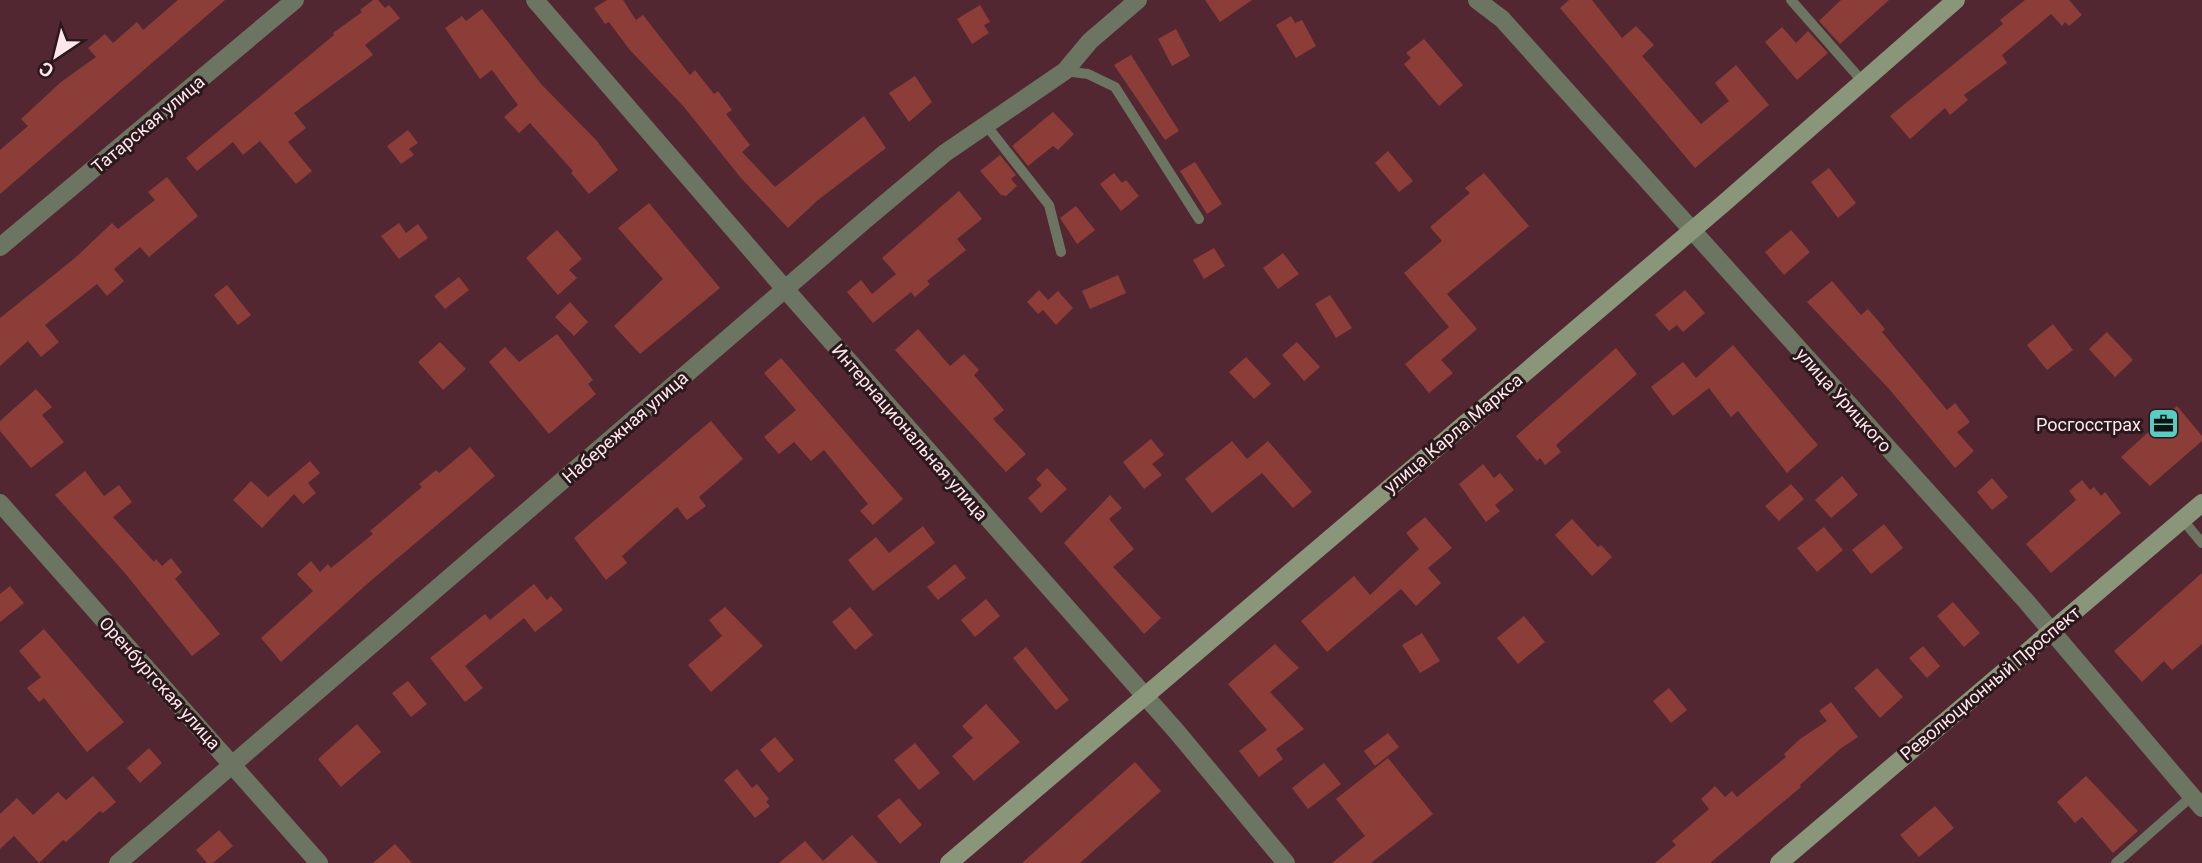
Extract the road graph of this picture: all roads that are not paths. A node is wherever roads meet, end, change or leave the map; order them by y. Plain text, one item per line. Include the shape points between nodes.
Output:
1 (295, 0) edge
2 (535, 0) edge
3 (1138, 0) edge
4 (1477, 0) edge
5 (1791, 0) edge
6 (1948, 2) edge
7 (1065, 71) junction
8 (1863, 82) junction
9 (986, 125) junction
10 (1199, 219) dead end
11 (1691, 231) junction
12 (0, 247) edge
13 (1062, 252) dead end
14 (785, 289) junction
15 (0, 503) edge
16 (2202, 503) edge
17 (2182, 519) junction
18 (2202, 543) edge
19 (2052, 631) junction
20 (1143, 696) junction
21 (232, 764) junction
22 (2197, 802) edge
23 (118, 863) edge
24 (319, 863) edge
25 (949, 863) edge
26 (1286, 863) edge
27 (1779, 863) edge
28 (2116, 863) edge

1 - 12 street, Татарская улица
2 - 14 street, Интернациональная улица
3 - 7 street, Набережная улица via 1090,41
4 - 11 street, улица Урицкого via 1502,19
5 - 8 lane
6 - 8 main road, улица Карла Маркса
7 - 9 street, Набережная улица
7 - 10 lane via 1088,74 1115,87
8 - 11 main road, улица Карла Маркса
9 - 13 lane via 1049,205
9 - 14 street, Набережная улица via 935,161
11 - 19 street, улица Урицкого
11 - 20 main road, улица Карла Маркса
14 - 20 street, Интернациональная улица
14 - 21 street, Набережная улица
15 - 21 street, Оренбургская улица
16 - 17 main road, Революционный Проспект
17 - 18 lane
17 - 19 main road, Революционный Проспект
19 - 22 street, улица Урицкого
19 - 27 main road, Революционный Проспект
20 - 25 main road, улица Карла Маркса
20 - 26 street, Интернациональная улица
21 - 23 street, Набережная улица
21 - 24 street, Оренбургская улица
22 - 28 lane

